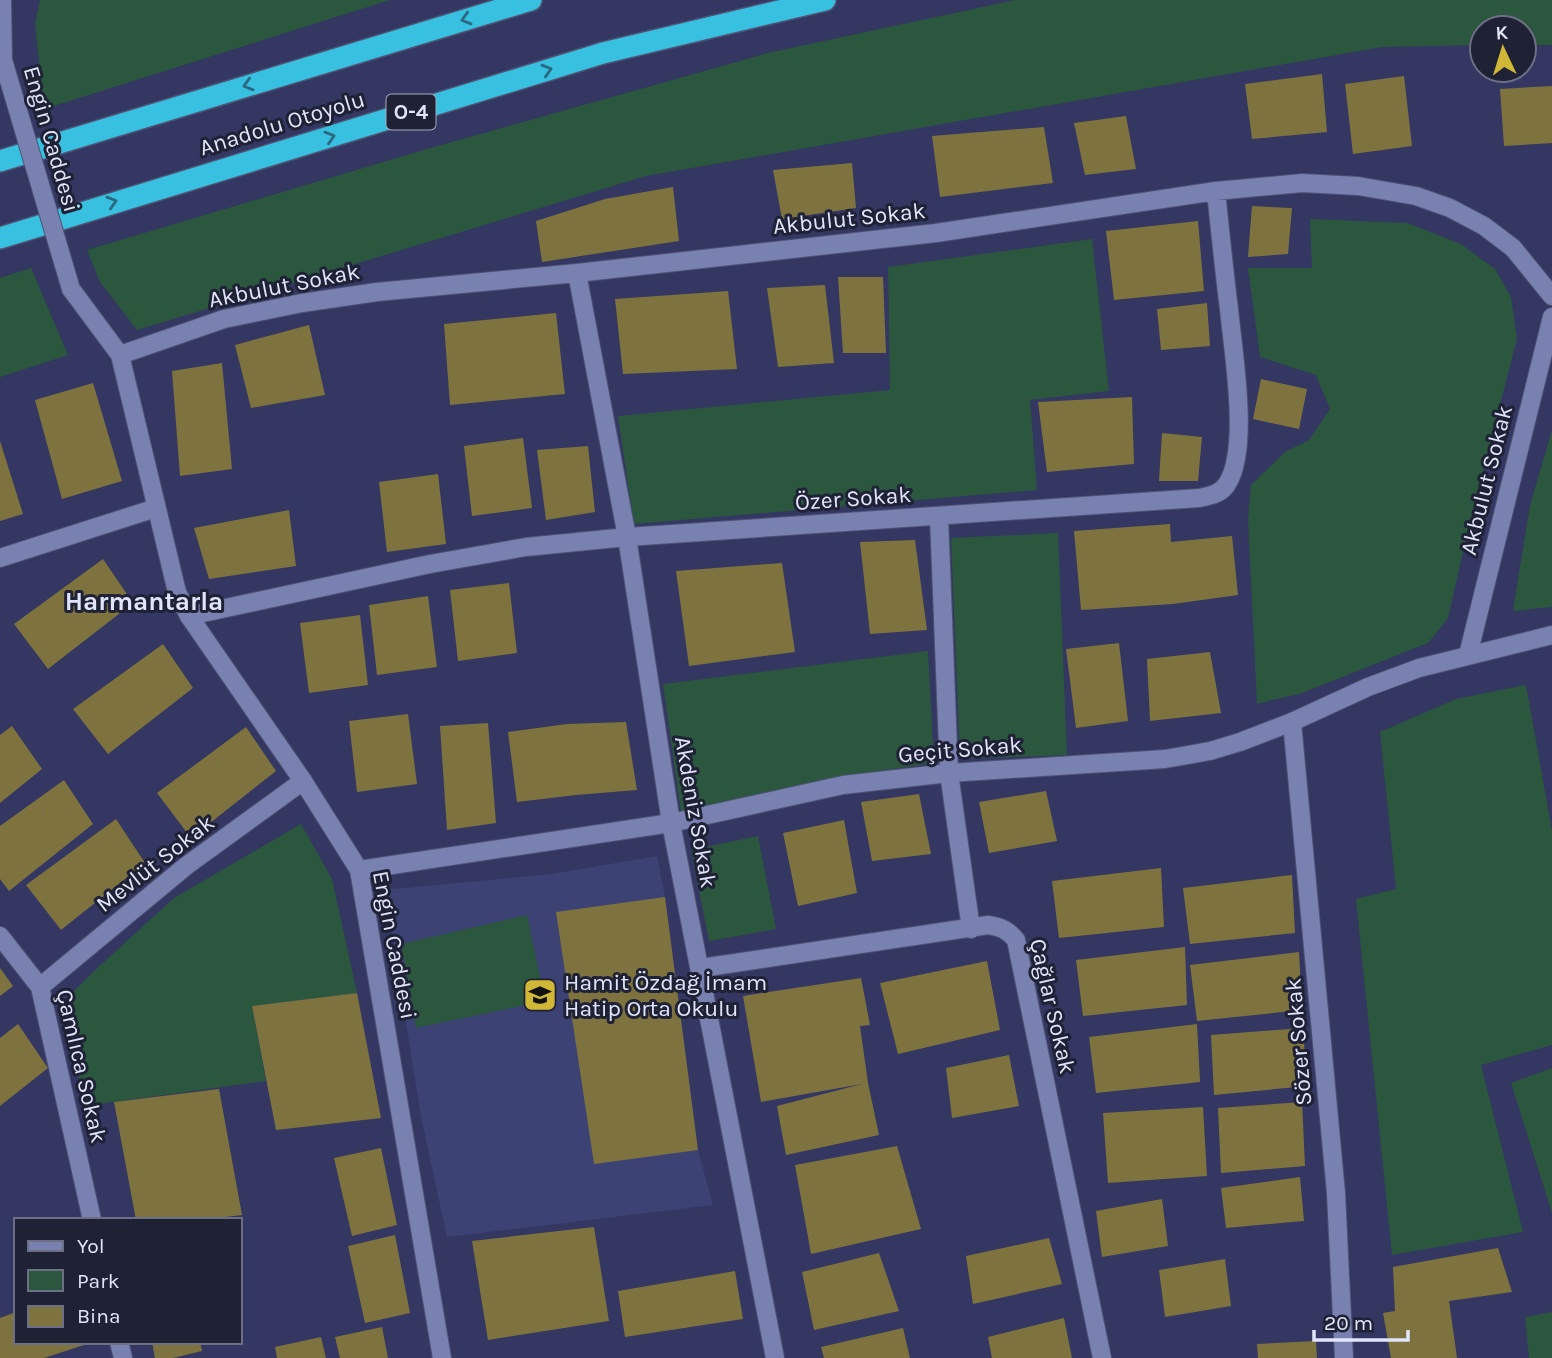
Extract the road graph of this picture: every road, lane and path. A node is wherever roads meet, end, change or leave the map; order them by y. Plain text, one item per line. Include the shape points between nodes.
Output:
1 (2, 0) edge
2 (531, 0) edge
3 (825, 0) edge
4 (0, 161) edge
5 (1216, 191) junction
6 (0, 237) edge
7 (577, 273) junction
8 (1552, 296) edge
9 (1552, 317) edge
10 (120, 355) junction
11 (156, 508) junction
12 (939, 516) junction
13 (626, 537) junction
14 (0, 558) edge
15 (189, 616) junction
16 (1552, 635) edge
17 (1552, 648) edge
18 (1468, 654) junction
19 (1292, 722) junction
20 (949, 773) junction
21 (303, 781) junction
22 (671, 823) junction
23 (359, 870) junction
24 (971, 929) junction
25 (0, 936) edge
26 (701, 968) junction
27 (40, 987) junction
28 (92, 1218) edge
29 (442, 1358) edge
30 (775, 1358) edge
31 (1102, 1358) edge
32 (1344, 1358) edge

1 - 10 street, Engin Caddesi, bridge via 3,60 71,289
2 -> 4 highway, Anadolu Otoyolu
6 -> 3 highway, Anadolu Otoyolu / O-4 via 603,53
5 - 7 street, Akbulut Sokak via 936,233
5 - 8 street, Akbulut Sokak via 1302,183 1416,196 1450,208 1513,247
5 - 12 street, Özer Sokak via 1237,388 1238,436 1226,486 1199,498
7 - 10 street, Akbulut Sokak via 302,303 225,319
7 - 13 street, Akdeniz Sokak
9 - 18 street, Akbulut Sokak
10 - 11 street, Engin Caddesi
11 - 14 street
11 - 15 street, Engin Caddesi via 177,592
12 - 13 street, Özer Sokak
12 - 20 street
13 - 15 street, Özer Sokak via 526,547 430,564
13 - 22 street, Akdeniz Sokak
15 - 21 street, Engin Caddesi
16 - 17 street
16 - 18 street, Geçit Sokak
18 - 19 street, Geçit Sokak via 1368,687
19 - 20 street, Geçit Sokak via 1240,743 1165,759
19 - 32 street, Sözer Sokak via 1336,1193
20 - 22 street, Geçit Sokak via 843,785
20 - 24 street
21 - 23 street, Engin Caddesi
21 - 27 street, Mevlüt Sokak via 186,866
22 - 23 street, Geçit Sokak
22 - 26 street, Akdeniz Sokak
23 - 29 street, Engin Caddesi
24 - 26 street, Çağlar Sokak
24 - 31 street, Çağlar Sokak via 1000,926 1016,940
25 - 27 street, Çamlıca Sokak
26 - 30 street, Akdeniz Sokak
27 - 28 street, Çamlıca Sokak

